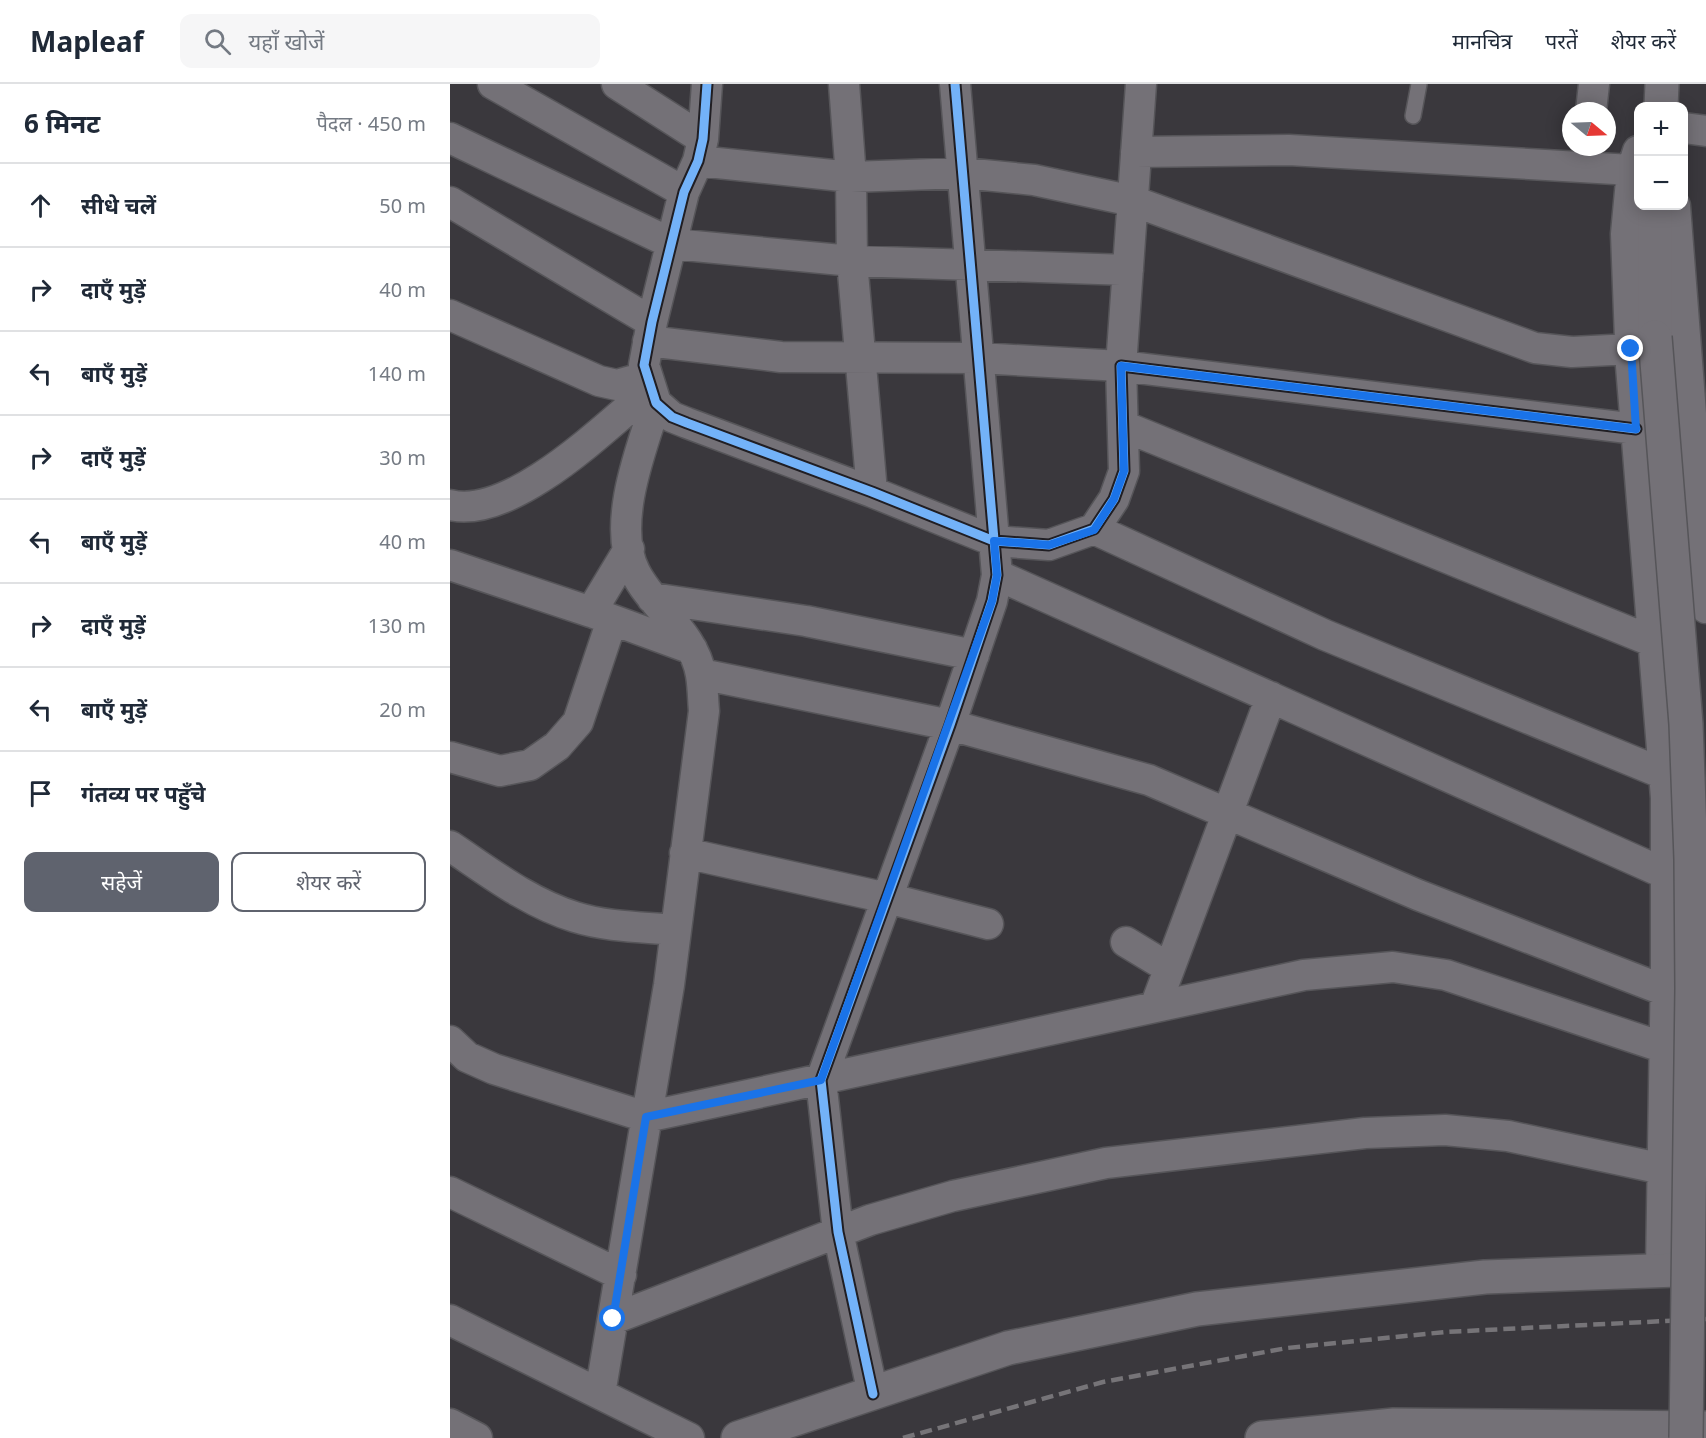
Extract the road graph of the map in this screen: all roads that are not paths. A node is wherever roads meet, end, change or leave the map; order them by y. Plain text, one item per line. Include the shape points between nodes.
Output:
1 (493, 84) edge
2 (617, 84) edge
3 (707, 84) edge
4 (844, 84) edge
5 (955, 84) edge
6 (1141, 84) edge
7 (1419, 84) edge
8 (1594, 84) edge
9 (1662, 84) edge
10 (1592, 102) edge
11 (1655, 102) edge
12 (1661, 102) edge
13 (1665, 102) edge
14 (1413, 116) dead end
15 (1688, 129) edge
16 (1706, 131) edge
17 (450, 138) edge
18 (700, 150) junction
19 (1136, 152) junction
20 (1585, 157) edge
21 (1634, 160) edge
22 (1634, 168) edge
23 (963, 173) junction
24 (851, 177) junction
25 (684, 192) junction
26 (1133, 201) junction
27 (450, 202) edge
28 (1655, 210) edge
29 (1676, 210) edge
30 (673, 244) junction
31 (852, 261) junction
32 (969, 263) junction
33 (1128, 270) junction
34 (1695, 309) edge
35 (450, 315) edge
36 (650, 331) junction
37 (1643, 343) junction
38 (858, 357) junction
39 (978, 358) junction
40 (1121, 366) junction
41 (651, 390) junction
42 (1123, 426) junction
43 (1636, 429) junction
44 (872, 492) junction
45 (450, 506) edge
46 (1702, 514) edge
47 (1094, 530) junction
48 (994, 541) junction
49 (629, 549) junction
50 (450, 565) edge
51 (997, 575) junction
52 (652, 598) junction
53 (1706, 608) edge
54 (602, 616) junction
55 (1654, 642) junction
56 (974, 655) junction
57 (697, 662) junction
58 (1271, 697) junction
59 (950, 725) junction
60 (450, 757) edge
61 (1664, 774) junction
62 (1227, 812) junction
63 (450, 846) edge
64 (685, 853) junction
65 (1666, 874) junction
66 (887, 898) junction
67 (988, 924) dead end
68 (676, 930) junction
69 (1126, 942) dead end
70 (1169, 968) junction
71 (1666, 991) junction
72 (1155, 1007) junction
73 (450, 1041) edge
74 (1665, 1048) junction
75 (821, 1080) junction
76 (646, 1117) junction
77 (1663, 1169) junction
78 (450, 1192) edge
79 (838, 1232) junction
80 (1661, 1269) junction
81 (1706, 1269) edge
82 (621, 1275) junction
83 (613, 1319) junction
84 (450, 1320) edge
85 (600, 1394) junction
86 (873, 1394) junction
87 (450, 1424) edge
88 (1706, 1428) edge
89 (1656, 1432) edge
90 (477, 1438) edge
91 (689, 1438) edge
92 (738, 1438) edge
93 (1264, 1438) edge
94 (1686, 1438) edge

1 - 25 street
2 - 18 street
3 - 18 street
4 - 24 street
5 - 23 street
6 - 19 street
7 - 14 lane
8 - 10 street
9 - 11 street
9 - 12 street
9 - 13 street
15 - 16 street
17 - 30 street
18 - 24 street
18 - 25 street
19 - 20 street via 1289,150
19 - 26 street
20 - 21 street
22 - 37 street via 1626,234
23 - 24 street
23 - 26 street via 1034,180
23 - 32 street
24 - 31 street
25 - 30 street
26 - 33 street
26 - 37 street via 1535,348 1572,352
27 - 36 street
28 - 37 street
29 - 34 street
30 - 31 street
30 - 36 street
31 - 32 street
31 - 38 street
32 - 33 street
32 - 39 street
33 - 40 street
34 - 46 street
35 - 41 street via 599,381
36 - 38 street via 781,357
36 - 41 street via 644,365
37 - 43 street
37 - 94 street, bridge via 1686,724 1692,988
38 - 39 street
38 - 44 street
39 - 40 street
39 - 48 street
40 - 42 street
40 - 43 street
41 - 44 street via 672,417
41 - 45 street via 531,484 497,502 472,509
41 - 49 street via 629,488
42 - 47 street via 1124,471 1114,499
42 - 55 street
43 - 55 street
44 - 48 street
46 - 53 street
47 - 48 street via 1049,545
47 - 61 street via 1325,635
48 - 51 street
49 - 52 street via 634,570
49 - 54 street
50 - 54 street
51 - 56 street
51 - 58 street
52 - 56 street via 806,621
52 - 57 street via 675,624
54 - 57 street
54 - 60 street via 578,722 557,746 530,765 500,771
55 - 61 street
56 - 59 street
57 - 59 street
57 - 64 street via 704,711
58 - 62 street
58 - 65 street
59 - 62 street via 1149,780
59 - 66 street
61 - 65 street
62 - 70 street
62 - 71 street via 1418,895
63 - 68 street via 504,882 575,917
64 - 66 street
64 - 68 street
65 - 71 street
66 - 67 street
66 - 75 street
68 - 76 street
69 - 70 street
70 - 72 street
71 - 74 street
72 - 74 street via 1304,975 1393,967 1446,975
72 - 75 street
73 - 76 street via 467,1058 494,1069
74 - 77 street
75 - 76 street
75 - 79 street
76 - 82 street
77 - 79 street via 1508,1136 1445,1130 1365,1133 1106,1163 953,1196
77 - 80 street
78 - 82 street
79 - 83 street
79 - 86 street
80 - 81 street
80 - 86 street via 1485,1277 1197,1309 1008,1348
82 - 83 street
83 - 85 street
84 - 85 street
85 - 91 street
86 - 92 street
87 - 90 street
88 - 89 street
89 - 93 street via 1394,1425

